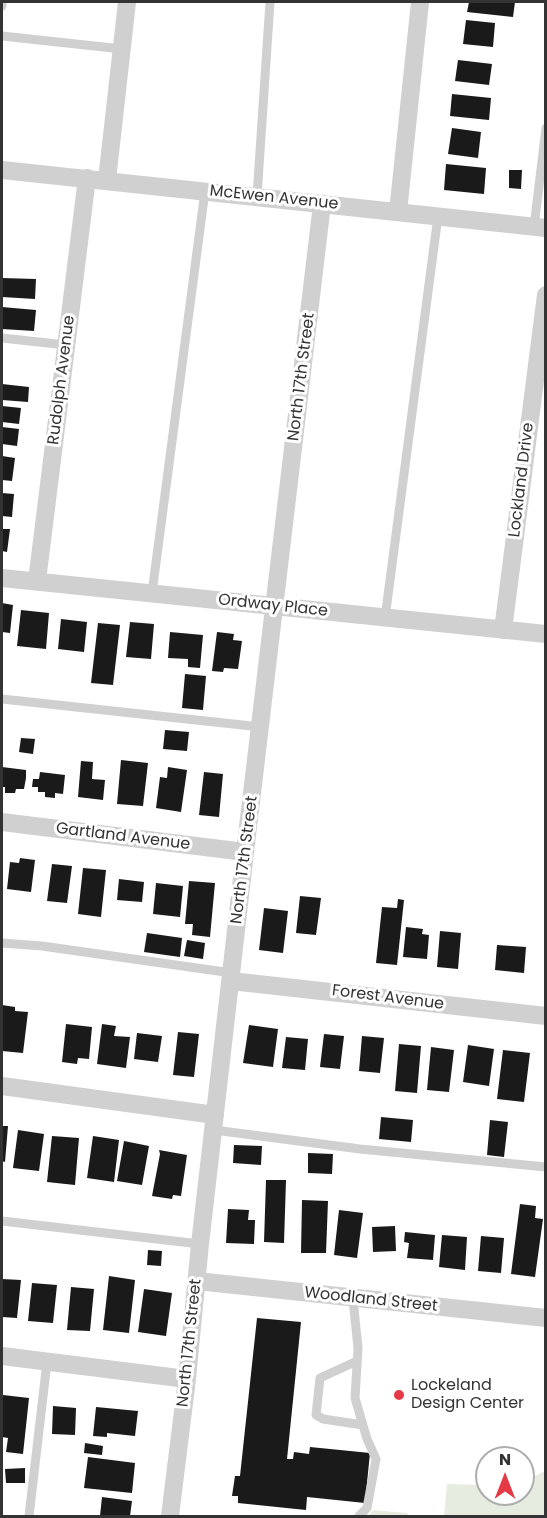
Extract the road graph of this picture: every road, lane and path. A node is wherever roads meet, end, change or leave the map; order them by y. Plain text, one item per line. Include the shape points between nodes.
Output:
1 (2, 2) edge
2 (127, 2) edge
3 (270, 2) edge
4 (420, 2) edge
5 (2, 6) edge
6 (2, 36) edge
7 (122, 49) junction
8 (546, 128) edge
9 (2, 170) edge
10 (87, 178) junction
11 (107, 180) junction
12 (205, 191) junction
13 (257, 196) junction
14 (322, 204) junction
15 (398, 212) junction
16 (438, 216) junction
17 (540, 228) edge
18 (546, 295) edge
19 (2, 338) edge
20 (66, 345) junction
21 (2, 578) edge
22 (37, 581) junction
23 (152, 593) junction
24 (275, 606) junction
25 (385, 618) junction
26 (503, 630) junction
27 (546, 634) edge
28 (2, 699) edge
29 (261, 727) junction
30 (2, 822) edge
31 (245, 852) junction
32 (2, 943) edge
33 (232, 977) junction
34 (546, 1017) edge
35 (2, 1086) edge
36 (215, 1123) junction
37 (546, 1167) edge
38 (2, 1221) edge
39 (200, 1244) junction
40 (197, 1281) junction
41 (353, 1299) junction
42 (546, 1318) edge
43 (2, 1356) edge
44 (357, 1361) junction
45 (47, 1362) junction
46 (187, 1379) junction
47 (363, 1425) junction
48 (29, 1516) edge
49 (170, 1516) edge
50 (359, 1516) edge

1 - 5 lane
2 - 7 street
3 - 13 lane
4 - 15 street
6 - 7 lane
7 - 11 street
8 - 17 lane
9 - 10 street, McEwen Avenue
10 - 11 street, McEwen Avenue
10 - 20 street, Rudolph Avenue
11 - 12 street, McEwen Avenue
12 - 13 street, McEwen Avenue
12 - 23 lane
13 - 14 street, McEwen Avenue
14 - 15 street, McEwen Avenue
14 - 24 street, North 17th Street
15 - 16 street, McEwen Avenue
16 - 17 street, McEwen Avenue
16 - 25 lane
18 - 26 street, Lockland Drive
19 - 20 lane
20 - 22 street, Rudolph Avenue
21 - 22 street, Ordway Place
22 - 23 street, Ordway Place
23 - 24 street, Ordway Place
24 - 25 street, Ordway Place
24 - 29 street, North 17th Street
25 - 26 street, Ordway Place
26 - 27 street, Ordway Place
28 - 29 lane
29 - 31 street, North 17th Street
30 - 31 street, Gartland Avenue
31 - 33 street, North 17th Street
32 - 33 lane
33 - 34 street, Forest Avenue
33 - 36 street, North 17th Street
35 - 36 street
36 - 37 lane via 360,1149
36 - 39 street, North 17th Street
38 - 39 lane
39 - 40 street, North 17th Street
40 - 41 street, Woodland Street
40 - 46 street, North 17th Street
41 - 42 street, Woodland Street
41 - 44 lane
43 - 45 street
44 - 47 lane via 355,1398
44 - 47 lane via 320,1378 316,1415
45 - 46 street
45 - 48 lane
46 - 49 street, North 17th Street
47 - 50 lane via 376,1459 367,1508

